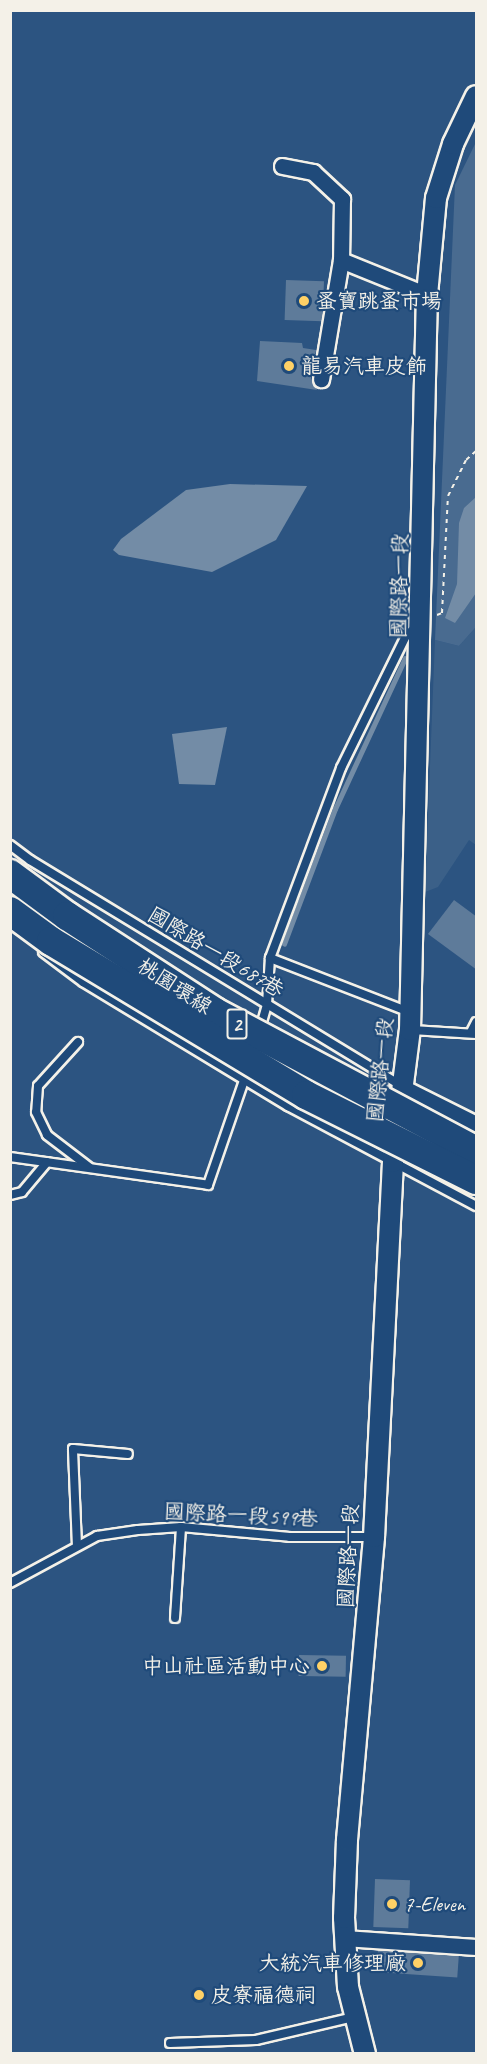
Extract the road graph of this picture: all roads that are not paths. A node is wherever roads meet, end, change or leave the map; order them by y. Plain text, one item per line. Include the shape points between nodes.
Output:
1 (477, 96) edge
2 (282, 166) dead end
3 (341, 260) junction
4 (427, 295) junction
5 (321, 379) dead end
6 (422, 622) junction
7 (10, 844) edge
8 (10, 874) edge
9 (10, 911) edge
10 (38, 948) dead end
11 (270, 958) junction
12 (267, 1005) junction
13 (411, 1021) junction
14 (477, 1022) edge
15 (474, 1033) edge
16 (78, 1042) dead end
17 (245, 1080) junction
18 (404, 1088) junction
19 (477, 1124) edge
20 (477, 1151) edge
21 (10, 1157) edge
22 (47, 1162) junction
23 (393, 1162) junction
24 (90, 1168) junction
25 (477, 1180) edge
26 (10, 1195) edge
27 (477, 1206) edge
28 (128, 1454) dead end
29 (181, 1527) junction
30 (374, 1537) junction
31 (77, 1546) junction
32 (10, 1582) edge
33 (175, 1618) dead end
34 (344, 1938) junction
35 (477, 1947) edge
36 (356, 2017) junction
37 (170, 2043) dead end
38 (365, 2054) edge

1 - 4 street, 國際路一段 via 453,144 435,198
2 - 3 street via 313,172 342,199
3 - 4 street
3 - 5 street
4 - 6 street, 國際路一段
6 - 11 lane via 406,636 341,768
6 - 13 street, 國際路一段
7 - 12 lane, 國際路一段687巷
8 - 20 highway, 桃園環線 / 2, bridge via 67,916 215,1012
9 - 25 highway, 桃園環線 / 2, bridge via 51,941 306,1095
10 - 17 lane via 83,982
11 - 12 lane
11 - 13 lane
12 - 17 lane
12 - 18 lane, 國際路一段687巷
13 - 15 lane
13 - 18 street, 國際路一段
14 - 15 lane
16 - 24 lane via 38,1086 36,1112 47,1135
17 - 23 lane
17 - 24 lane via 208,1185
18 - 19 street
18 - 23 street, 國際路一段
21 - 22 lane
22 - 24 lane
22 - 26 lane via 22,1192
23 - 27 lane
23 - 30 street, 國際路一段
28 - 31 lane via 73,1449
29 - 30 lane, 國際路一段599巷 via 290,1537
29 - 31 lane, 國際路一段599巷 via 97,1536
29 - 33 lane
30 - 34 street, 國際路一段 via 347,1840
31 - 32 lane, 國際路一段599巷
34 - 35 street
34 - 36 street, 國際路一段 via 348,1987
36 - 37 lane via 256,2040
36 - 38 street, 國際路一段

